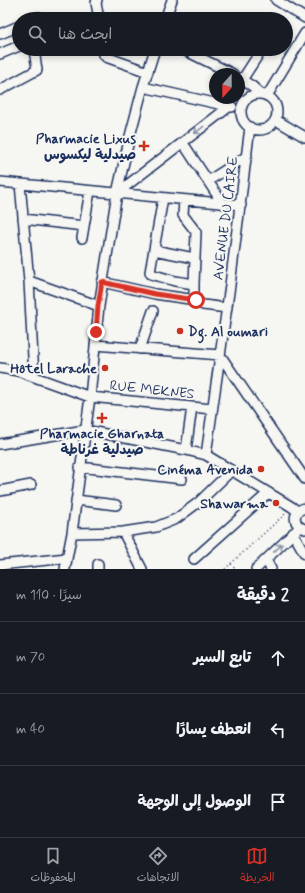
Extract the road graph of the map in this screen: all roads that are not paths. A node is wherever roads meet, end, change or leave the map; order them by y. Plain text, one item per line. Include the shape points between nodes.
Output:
1 (97, 0) edge
2 (276, 0) edge
3 (169, 2) edge
4 (98, 12) edge
5 (167, 12) edge
6 (305, 18) edge
7 (12, 29) edge
8 (305, 33) edge
9 (0, 34) edge
10 (12, 49) edge
11 (293, 51) edge
12 (0, 54) edge
13 (35, 56) edge
14 (104, 56) edge
15 (153, 56) edge
16 (196, 56) edge
17 (257, 56) edge
18 (290, 56) edge
19 (221, 68) edge
20 (148, 72) junction
21 (245, 72) edge
22 (245, 82) edge
23 (143, 87) junction
24 (0, 90) edge
25 (264, 95) junction
26 (230, 106) junction
27 (242, 109) junction
28 (276, 120) junction
29 (250, 127) junction
30 (305, 137) edge
31 (183, 143) junction
32 (247, 156) junction
33 (208, 181) junction
34 (0, 182) edge
35 (20, 184) junction
36 (90, 191) junction
37 (117, 194) junction
38 (163, 198) junction
39 (184, 200) junction
40 (224, 204) junction
41 (241, 205) junction
42 (23, 219) junction
43 (84, 226) junction
44 (82, 238) dead end
45 (154, 250) junction
46 (194, 258) junction
47 (30, 281) junction
48 (102, 282) junction
49 (194, 284) junction
50 (196, 300) junction
51 (98, 306) junction
52 (227, 308) junction
53 (153, 311) dead end
54 (95, 345) junction
55 (140, 349) junction
56 (220, 355) junction
57 (0, 368) edge
58 (34, 377) junction
59 (90, 396) junction
60 (192, 407) junction
61 (212, 409) junction
62 (85, 430) junction
63 (0, 444) edge
64 (186, 450) junction
65 (206, 455) junction
66 (80, 467) junction
67 (232, 470) junction
68 (182, 479) dead end
69 (305, 479) edge
70 (31, 485) dead end
71 (0, 491) edge
72 (268, 492) junction
73 (76, 500) junction
74 (116, 506) dead end
75 (298, 509) edge
76 (302, 528) edge
77 (123, 532) junction
78 (72, 533) junction
79 (293, 534) junction
80 (305, 554) edge
81 (67, 558) junction
82 (194, 559) dead end
83 (266, 560) junction
84 (0, 564) edge
85 (65, 569) edge
86 (142, 569) edge
87 (256, 569) edge
88 (271, 569) edge

1 - 4 street
2 - 6 street
3 - 5 street
7 - 9 street
8 - 11 street
10 - 12 street
13 - 24 street via 37,70
14 - 20 street
15 - 20 street
16 - 19 street
17 - 21 street
18 - 25 street
20 - 23 street
22 - 25 street
23 - 26 street
23 - 37 street
25 - 27 street via 256,94 246,99
25 - 28 street via 275,103
26 - 27 street
26 -> 31 street
27 - 29 street via 243,119
28 - 29 street via 265,129
28 - 30 street
29 - 32 street, AVENUE DU CAIRE
31 - 33 street
31 - 37 street
32 - 33 street
32 - 41 street, AVENUE DU CAIRE
33 - 40 street
34 - 35 street
35 - 36 street
35 - 42 street
36 - 37 street
36 - 43 street
37 - 38 street
37 - 48 street
38 - 39 street
38 - 45 street
39 - 40 street
39 - 46 street via 183,215 196,232
40 - 41 street
41 - 52 street, AVENUE DU CAIRE
42 - 43 street
42 - 47 street
43 - 44 street
45 - 46 street
45 - 49 street via 151,274
46 - 49 street
47 - 51 street
47 - 58 street
48 - 50 street
48 - 51 street
49 - 50 street
50 - 52 street via 199,303
51 - 54 street
52 - 56 street, AVENUE DU CAIRE
53 - 55 street
54 - 55 street
54 - 59 street
55 - 56 street
56 - 61 street, AVENUE DU CAIRE
56 - 69 street
57 - 58 street, RUE MEKNES
58 - 59 street, RUE MEKNES
59 - 60 street, RUE MEKNES
59 - 62 street
60 - 61 street, RUE MEKNES
60 - 64 street
61 - 65 street, AVENUE DU CAIRE
62 - 63 street
62 - 64 street
62 - 66 street
64 - 65 street
65 - 67 street
66 - 68 street
66 - 73 street
67 - 72 street
67 - 77 street via 199,502 176,519 156,527
70 - 71 street
72 - 75 street
72 - 82 street
73 - 74 street
73 - 78 street
75 - 76 street via 295,518 297,525
76 - 79 street
77 - 78 street
77 - 86 street
78 - 81 street
79 - 80 street
83 -> 79 street
81 - 84 street
81 - 85 street
83 - 87 street
83 - 88 street

